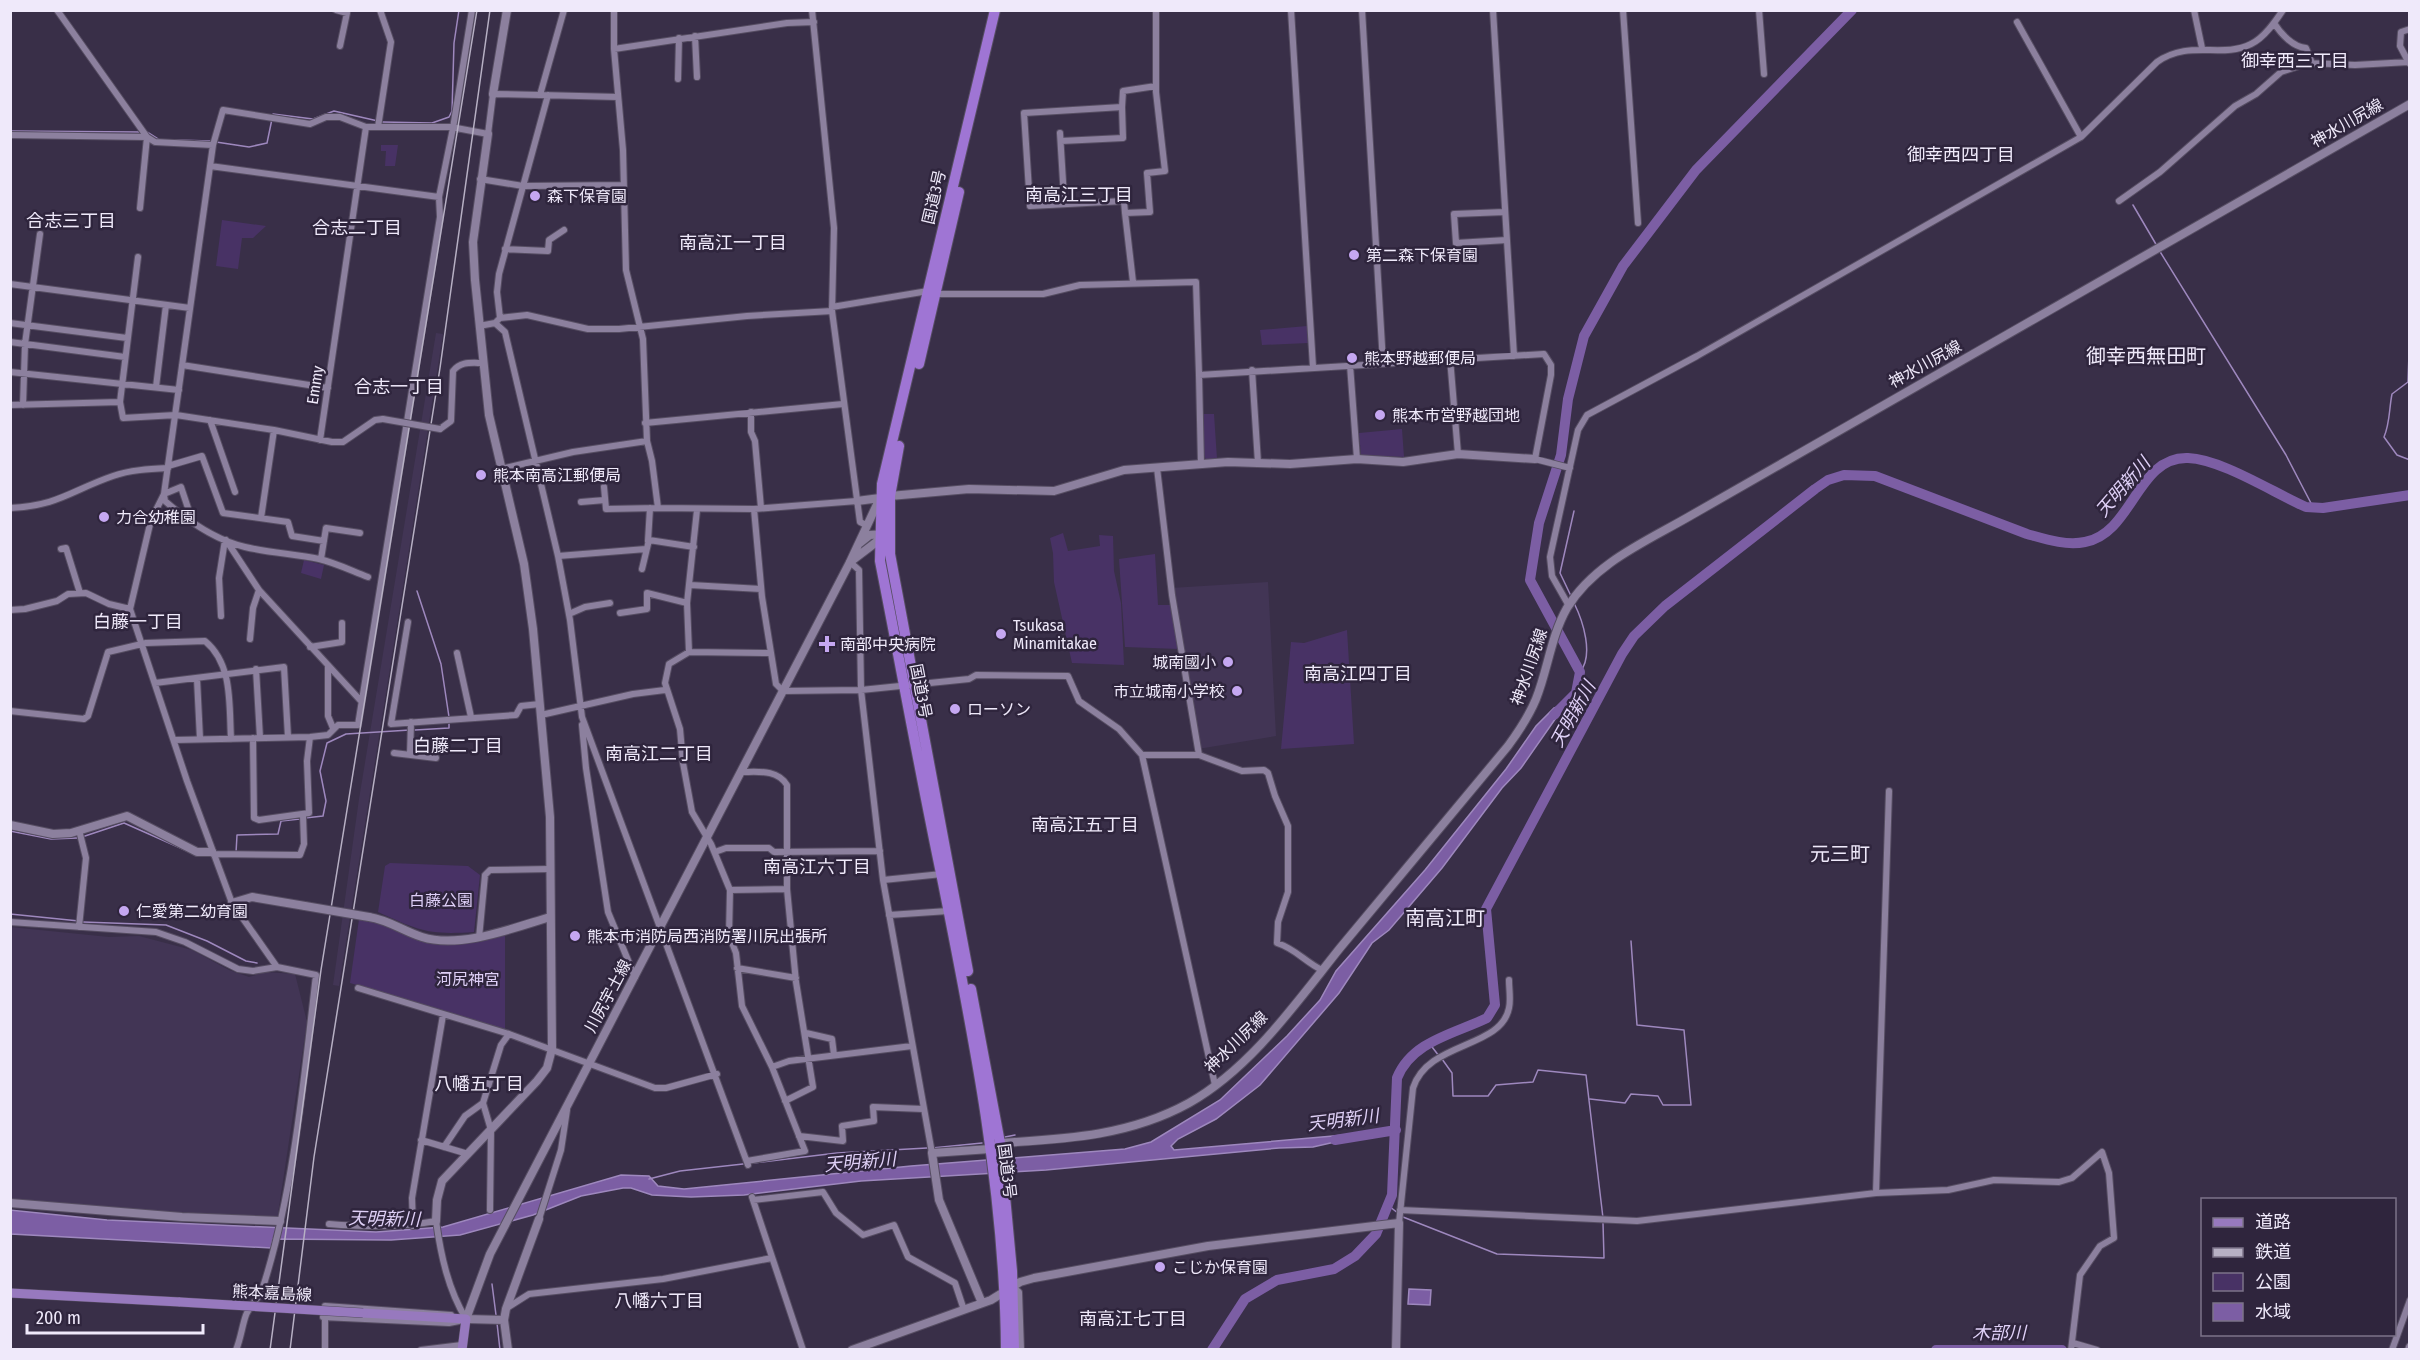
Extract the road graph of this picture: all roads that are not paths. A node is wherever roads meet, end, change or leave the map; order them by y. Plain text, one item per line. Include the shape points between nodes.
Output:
1 (57, 10) edge
2 (336, 10) edge
3 (380, 10) edge
4 (472, 10) edge
5 (507, 10) edge
6 (564, 10) edge
7 (614, 10) edge
8 (812, 10) edge
9 (994, 10) edge
10 (1002, 10) edge
11 (1156, 10) edge
12 (1291, 10) edge
13 (1362, 10) edge
14 (1493, 10) edge
15 (1623, 10) edge
16 (1759, 10) edge
17 (2194, 10) edge
18 (2283, 10) edge
19 (813, 22) junction
20 (2017, 22) dead end
21 (2274, 23) junction
22 (2409, 29) edge
23 (695, 36) junction
24 (679, 38) junction
25 (340, 46) dead end
26 (2202, 48) junction
27 (614, 49) junction
28 (2409, 62) edge
29 (2312, 63) junction
30 (1764, 74) dead end
31 (697, 77) dead end
32 (678, 79) dead end
33 (1156, 86) junction
34 (493, 94) junction
35 (544, 95) junction
36 (618, 97) junction
37 (2409, 104) edge
38 (1122, 107) junction
39 (366, 127) junction
40 (378, 127) junction
41 (453, 128) junction
42 (1060, 133) dead end
43 (488, 134) junction
44 (10, 135) edge
45 (147, 137) junction
46 (2081, 137) junction
47 (1060, 141) junction
48 (213, 145) junction
49 (210, 166) junction
50 (480, 179) junction
51 (624, 185) junction
52 (357, 186) junction
53 (523, 186) junction
54 (439, 197) junction
55 (1064, 198) dead end
56 (2119, 201) dead end
57 (140, 208) dead end
58 (1505, 212) junction
59 (1125, 213) junction
60 (1638, 223) dead end
61 (564, 230) dead end
62 (40, 234) dead end
63 (1507, 240) junction
64 (505, 249) junction
65 (138, 257) dead end
66 (1133, 282) junction
67 (10, 284) edge
68 (34, 288) junction
69 (932, 292) junction
70 (133, 301) junction
71 (166, 305) junction
72 (190, 308) junction
73 (832, 309) junction
74 (497, 320) junction
75 (10, 323) edge
76 (28, 325) junction
77 (479, 326) junction
78 (641, 327) junction
79 (127, 338) junction
80 (10, 342) edge
81 (24, 344) junction
82 (1514, 356) junction
83 (125, 357) junction
84 (1450, 358) junction
85 (483, 363) junction
86 (1383, 363) junction
87 (182, 365) junction
88 (1350, 365) junction
89 (1313, 367) junction
90 (1252, 370) junction
91 (10, 372) edge
92 (23, 373) junction
93 (1200, 375) junction
94 (122, 382) junction
95 (156, 387) junction
96 (328, 388) junction
97 (179, 390) junction
98 (120, 402) junction
99 (843, 404) junction
100 (10, 405) edge
101 (22, 405) junction
102 (752, 412) junction
103 (176, 415) junction
104 (210, 420) junction
105 (645, 423) junction
106 (274, 430) junction
107 (320, 440) junction
108 (646, 441) junction
109 (1458, 454) junction
110 (1357, 459) junction
111 (1535, 459) junction
112 (535, 460) junction
113 (1258, 463) junction
114 (1201, 465) junction
115 (168, 467) junction
116 (1157, 468) junction
117 (1569, 468) junction
118 (501, 469) junction
119 (604, 487) dead end
120 (235, 492) dead end
121 (164, 494) junction
122 (885, 497) junction
123 (605, 500) junction
124 (857, 501) junction
125 (581, 502) dead end
126 (10, 508) edge
127 (650, 508) junction
128 (658, 508) junction
129 (758, 509) junction
130 (698, 510) junction
131 (261, 518) junction
132 (194, 525) junction
133 (866, 525) junction
134 (360, 533) dead end
135 (885, 537) junction
136 (225, 540) junction
137 (324, 541) junction
138 (648, 541) junction
139 (857, 545) junction
140 (694, 548) junction
141 (62, 549) dead end
142 (646, 549) junction
143 (558, 556) junction
144 (321, 559) junction
145 (880, 561) junction
146 (850, 562) junction
147 (642, 569) dead end
148 (368, 577) dead end
149 (690, 585) junction
150 (761, 589) junction
151 (259, 590) junction
152 (80, 593) junction
153 (610, 603) dead end
154 (687, 603) junction
155 (130, 609) junction
156 (1567, 609) junction
157 (10, 610) edge
158 (620, 613) dead end
159 (569, 614) junction
160 (221, 616) dead end
161 (342, 622) dead end
162 (408, 622) dead end
163 (249, 639) dead end
164 (141, 646) junction
165 (310, 647) junction
166 (689, 652) junction
167 (457, 653) dead end
168 (771, 653) junction
169 (328, 667) junction
170 (256, 669) junction
171 (227, 674) junction
172 (197, 679) junction
173 (155, 683) junction
174 (908, 686) junction
175 (665, 690) junction
176 (861, 690) junction
177 (783, 691) junction
178 (361, 701) junction
179 (540, 704) junction
180 (579, 706) junction
181 (10, 711) edge
182 (541, 715) junction
183 (471, 717) junction
184 (582, 718) junction
185 (411, 722) junction
186 (333, 729) junction
187 (288, 737) junction
188 (310, 737) junction
189 (231, 738) junction
190 (257, 738) junction
191 (200, 739) junction
192 (174, 740) junction
193 (394, 753) dead end
194 (410, 755) junction
195 (1142, 755) junction
196 (1199, 755) junction
197 (436, 758) dead end
198 (742, 772) junction
199 (1889, 791) dead end
200 (303, 815) junction
201 (10, 825) edge
202 (79, 830) junction
203 (708, 837) junction
204 (880, 851) junction
205 (715, 852) junction
206 (789, 852) junction
207 (213, 853) junction
208 (549, 869) junction
209 (946, 874) junction
210 (883, 880) junction
211 (787, 889) junction
212 (729, 890) junction
213 (232, 903) junction
214 (948, 911) junction
215 (889, 915) junction
216 (550, 917) junction
217 (10, 922) edge
218 (79, 927) junction
219 (661, 927) junction
220 (479, 938) junction
221 (277, 967) junction
222 (737, 968) junction
223 (1323, 970) junction
224 (635, 977) junction
225 (796, 978) junction
226 (1509, 980) dead end
227 (357, 988) dead end
228 (443, 1015) junction
229 (806, 1033) junction
230 (509, 1034) junction
231 (912, 1046) junction
232 (552, 1049) junction
233 (834, 1055) junction
234 (809, 1059) junction
235 (589, 1062) junction
236 (772, 1067) junction
237 (717, 1074) junction
238 (1215, 1085) junction
239 (785, 1101) junction
240 (483, 1103) junction
241 (567, 1108) junction
242 (923, 1109) junction
243 (491, 1130) junction
244 (799, 1136) junction
245 (421, 1140) junction
246 (1000, 1143) junction
247 (444, 1147) junction
248 (932, 1153) junction
249 (468, 1154) junction
250 (994, 1154) junction
251 (1876, 1193) junction
252 (10, 1203) edge
253 (490, 1210) dead end
254 (1400, 1210) junction
255 (539, 1219) joint
256 (436, 1221) junction
257 (280, 1222) junction
258 (1395, 1223) junction
259 (329, 1224) dead end
260 (412, 1226) junction
261 (772, 1258) junction
262 (1009, 1289) junction
263 (10, 1293) edge
264 (2409, 1300) edge
265 (982, 1303) junction
266 (506, 1309) junction
267 (964, 1310) junction
268 (323, 1317) junction
269 (466, 1319) junction
270 (504, 1320) junction
271 (2072, 1347) edge
272 (462, 1348) edge
273 (236, 1350) edge
274 (325, 1350) edge
275 (421, 1350) edge
276 (508, 1350) edge
277 (803, 1350) edge
278 (852, 1350) edge
279 (1006, 1350) edge
280 (1014, 1350) edge
281 (1021, 1350) edge
282 (1396, 1350) edge
283 (2097, 1350) edge
284 (2392, 1350) edge

1 - 45 street
2 - 25 street via 347,13
3 - 40 street via 391,42
4 - 41 street
5 - 34 street
6 - 35 street
7 - 27 street
8 - 19 street
9 - 69 highway, 国道3号
10 - 69 highway, 国道3号
11 - 33 street
12 - 89 street
13 - 86 street
14 - 58 street
15 - 60 street
16 - 30 street
17 - 26 street
18 - 21 street
19 - 23 street
19 - 73 street via 834,228
20 - 46 street
21 - 26 street via 2254,43 2240,49
21 - 29 street via 2289,40 2306,48
22 - 28 street via 2401,32 2400,46
23 - 24 street
23 - 31 street
24 - 27 street
24 - 32 street
26 - 46 street via 2170,53 2157,62
27 - 36 street
28 - 29 street
29 - 56 street via 2281,72
33 - 38 street via 1123,91
33 - 59 street via 1165,171 1147,173 1150,212
34 - 35 street
34 - 43 street
35 - 36 street
35 - 53 street
36 - 51 street
37 - 156 street, 神水川尻線 via 1622,555 1594,576
38 - 47 street via 1124,138
38 - 59 street via 1024,113 1030,206 1124,201
39 - 40 street
39 - 48 street via 340,117 326,117 310,124 223,110
39 - 52 street, Emmy
40 - 41 street
41 - 43 street
41 - 54 street
42 - 47 street
43 - 50 street
44 - 45 street
45 - 48 street via 155,142
45 - 57 street
46 - 117 street via 1587,415 1578,430
47 - 55 street
48 - 49 street
49 - 52 street
49 - 72 street
50 - 53 street
50 - 77 street via 473,242
51 - 53 street
51 - 78 street via 626,270
52 - 54 street
52 - 96 street, Emmy
53 - 64 street
54 - 178 street via 440,217
58 - 63 street
58 - 63 street via 1454,214 1456,243
59 - 66 street
61 - 64 street via 549,240 548,251
62 - 68 street
63 - 82 street
64 - 74 street via 497,292
65 - 70 street
66 - 69 street via 1080,285 1043,294
66 - 93 street via 1196,282
67 - 68 street
68 - 70 street
68 - 76 street
69 - 73 street
69 - 122 highway, 国道3号
70 - 71 street
70 - 79 street
71 - 72 street
71 - 95 street
72 - 87 street
73 - 78 street
73 - 99 street
74 - 77 street
74 - 78 street via 527,315 588,329
74 - 112 street via 505,332
75 - 76 street
76 - 79 street
76 - 81 street
77 - 85 street
78 - 105 street
79 - 83 street
80 - 81 street
81 - 83 street
81 - 92 street
82 - 84 street
82 - 111 street via 1544,354 1551,365
83 - 94 street
84 - 86 street
84 - 109 street
85 - 107 street, bridge via 466,363 453,371 451,421 440,429 383,419 375,420 343,442
85 - 118 street
86 - 88 street
87 - 96 street
87 - 97 street
88 - 89 street
88 - 110 street
89 - 90 street
90 - 93 street
90 - 113 street
91 - 92 street
92 - 94 street
92 - 101 street
93 - 114 street
94 - 95 street
94 - 98 street
95 - 97 street
96 - 107 street, Emmy
97 - 103 street
98 - 101 street
98 - 103 street via 123,418
99 - 102 street
99 - 124 street
100 - 101 street
102 - 105 street
102 - 129 street
103 - 104 street
103 - 115 street
104 - 106 street
104 - 120 street
105 - 108 street
106 - 107 street
106 - 131 street
108 - 112 street
108 - 128 street
109 - 110 street via 1403,462
109 - 111 street
110 - 113 street
111 - 117 street
112 - 118 street
112 - 143 street
113 - 114 street
114 - 116 street
115 - 121 street
115 - 126 street via 111,477 53,503
115 - 131 street via 202,456 224,513
116 - 122 street via 1124,470 1054,491 969,489
116 - 196 street via 1172,595
117 - 156 street via 1550,557 1552,576
118 - 179 street via 524,564
119 - 123 street
121 - 132 street via 165,501
121 - 132 street via 181,488
121 - 155 street via 151,520
122 - 124 street
122 - 133 street, 川尻宇土線
122 - 135 highway, 国道3号
123 - 125 street
123 - 127 street via 606,509
124 - 129 street
124 - 133 street via 860,522
127 - 128 street
127 - 138 street
128 - 130 street
129 - 130 street
129 - 150 street
130 - 140 street
131 - 137 street via 288,522 292,536
132 - 136 street
133 - 139 street, 川尻宇土線
134 - 137 street via 326,528
135 - 139 street via 870,535
135 - 145 highway, 国道3号
135 - 146 street, 川尻宇土線
135 - 174 highway, 国道3号
136 - 144 street via 243,547
136 - 151 street
136 - 160 street via 219,578
137 - 144 street
138 - 140 street
138 - 142 street
139 - 146 street, 川尻宇土線
140 - 149 street
141 - 152 street via 66,548
142 - 143 street
142 - 147 street
143 - 159 street
144 - 148 street
145 - 146 street via 865,556
145 - 174 highway, 国道3号
146 - 176 street via 859,570
146 - 177 street, 川尻宇土線
149 - 150 street
149 - 154 street
150 - 168 street
151 - 163 street
151 - 165 street
152 - 155 street
152 - 157 street
153 - 159 street
154 - 158 street via 647,593 647,609
154 - 166 street
155 - 164 street
156 - 223 street, 神水川尻線 via 1525,722
159 - 180 street
161 - 165 street via 342,642
162 - 185 street via 391,724
164 - 171 street via 205,640 216,649
164 - 173 street
164 - 181 street via 108,652 84,719
165 - 169 street
166 - 168 street
166 - 175 street via 669,664
167 - 183 street
168 - 177 street via 776,684
169 - 178 street
169 - 186 street via 328,716
170 - 171 street
170 - 187 street via 284,667
170 - 190 street
171 - 172 street
171 - 189 street
172 - 173 street
172 - 191 street
173 - 192 street
174 - 176 street
174 - 195 street via 976,675 1068,676 1079,701 1119,729
174 - 209 highway, 国道3号
175 - 180 street
175 - 203 street via 678,717 693,812
176 - 177 street
176 - 204 street
177 - 198 street, 川尻宇土線
178 - 186 street via 358,725 348,723
179 - 182 street
179 - 183 street via 521,706 516,715
180 - 182 street
180 - 184 street
182 - 208 street via 550,817
183 - 185 street
184 - 219 street
184 - 224 street via 608,912
185 - 194 street
186 - 188 street via 328,735
187 - 188 street
187 - 190 street
188 - 200 street via 309,813
189 - 190 street
189 - 191 street
190 - 200 street via 254,818
191 - 192 street
192 - 207 street
193 - 194 street
194 - 197 street
195 - 196 street
195 - 238 street
196 - 223 street via 1242,771 1268,772 1288,826 1287,892 1278,922 1277,943 1292,947 1311,965
198 - 203 street, 川尻宇土線
198 - 206 street via 772,773 783,778
199 - 251 street
200 - 207 street via 304,844 300,855
201 - 202 street via 53,834
202 - 207 street via 127,816 197,852
202 - 218 street via 86,858
203 - 205 street
203 - 219 street, 川尻宇土線
204 - 206 street
204 - 210 street
205 - 206 street via 726,848
205 - 212 street
206 - 211 street
207 - 213 street
208 - 216 street
208 - 220 street via 490,870 485,875
209 - 210 street
209 - 214 highway, 国道3号
209 - 246 highway, 国道3号
210 - 215 street
211 - 212 street
211 - 225 street
212 - 222 street via 729,936
213 - 220 street, bridge via 252,897 386,919 422,937
213 - 221 street
214 - 215 street
214 - 250 highway, 国道3号
215 - 231 street
216 - 220 street
216 - 232 street
217 - 218 street
218 - 221 street via 156,932 238,969
219 - 224 street, 川尻宇土線
219 - 237 street
221 - 257 street via 316,975
222 - 225 street
222 - 236 street via 742,1006
223 - 238 street, 神水川尻線 via 1252,1052
224 - 235 street, 川尻宇土線
225 - 229 street
226 - 254 street via 1510,1007 1500,1025 1441,1056 1418,1074 1413,1088
227 - 228 street
228 - 230 street
228 - 245 street
229 - 233 street via 832,1039
229 - 234 street
230 - 232 street
230 - 240 street via 501,1045
231 - 233 street
231 - 242 street
232 - 235 street
232 - 243 street via 547,1068
233 - 234 street
234 - 236 street via 789,1060
234 - 239 street via 813,1087
235 - 237 street via 655,1088
235 - 241 street, 川尻宇土線
236 - 239 street
237 - 244 street via 748,1163 805,1151
238 - 246 street, 神水川尻線 via 1169,1113 1120,1131 1073,1139
239 - 244 street
240 - 243 street
240 - 247 street via 465,1116
241 - 255 street via 561,1150
241 - 269 street, 川尻宇土線 via 503,1230
242 - 244 street via 873,1107 874,1121 842,1126 843,1141
242 - 248 street
243 - 249 street
243 - 253 street
245 - 247 street
245 - 260 street
246 - 250 highway, 国道3号
247 - 249 street
248 - 250 street
248 - 265 street via 939,1200
249 - 256 street via 442,1181
250 - 262 highway, 国道3号
251 - 254 street via 1637,1221
251 - 271 street via 1948,1190 1994,1180 2059,1182 2072,1178 2102,1152 2109,1173 2114,1238 2100,1246 2080,1275
252 - 257 street
254 - 258 street
255 - 266 street
256 - 260 street
256 - 269 street via 454,1300
257 - 273 street via 262,1291 246,1314
258 - 262 street via 1189,1249 1034,1278
258 - 282 street
259 - 260 street via 368,1228
261 - 266 street via 663,1279 529,1294
261 - 267 street via 752,1199 823,1192 836,1213 863,1235 894,1225 908,1257 955,1282
261 - 277 street
262 - 265 street
262 - 279 highway, 国道3号
262 - 280 highway, 国道3号
262 - 281 street via 1020,1292
263 - 269 main road, 熊本嘉島線, bridge
264 - 284 street
265 - 267 street
266 - 270 street
267 - 278 street
268 - 269 street via 449,1323
268 - 269 street via 325,1306 443,1313
268 - 274 street
269 - 270 street
269 - 272 main road
270 - 276 street
271 - 283 street
272 - 275 street

